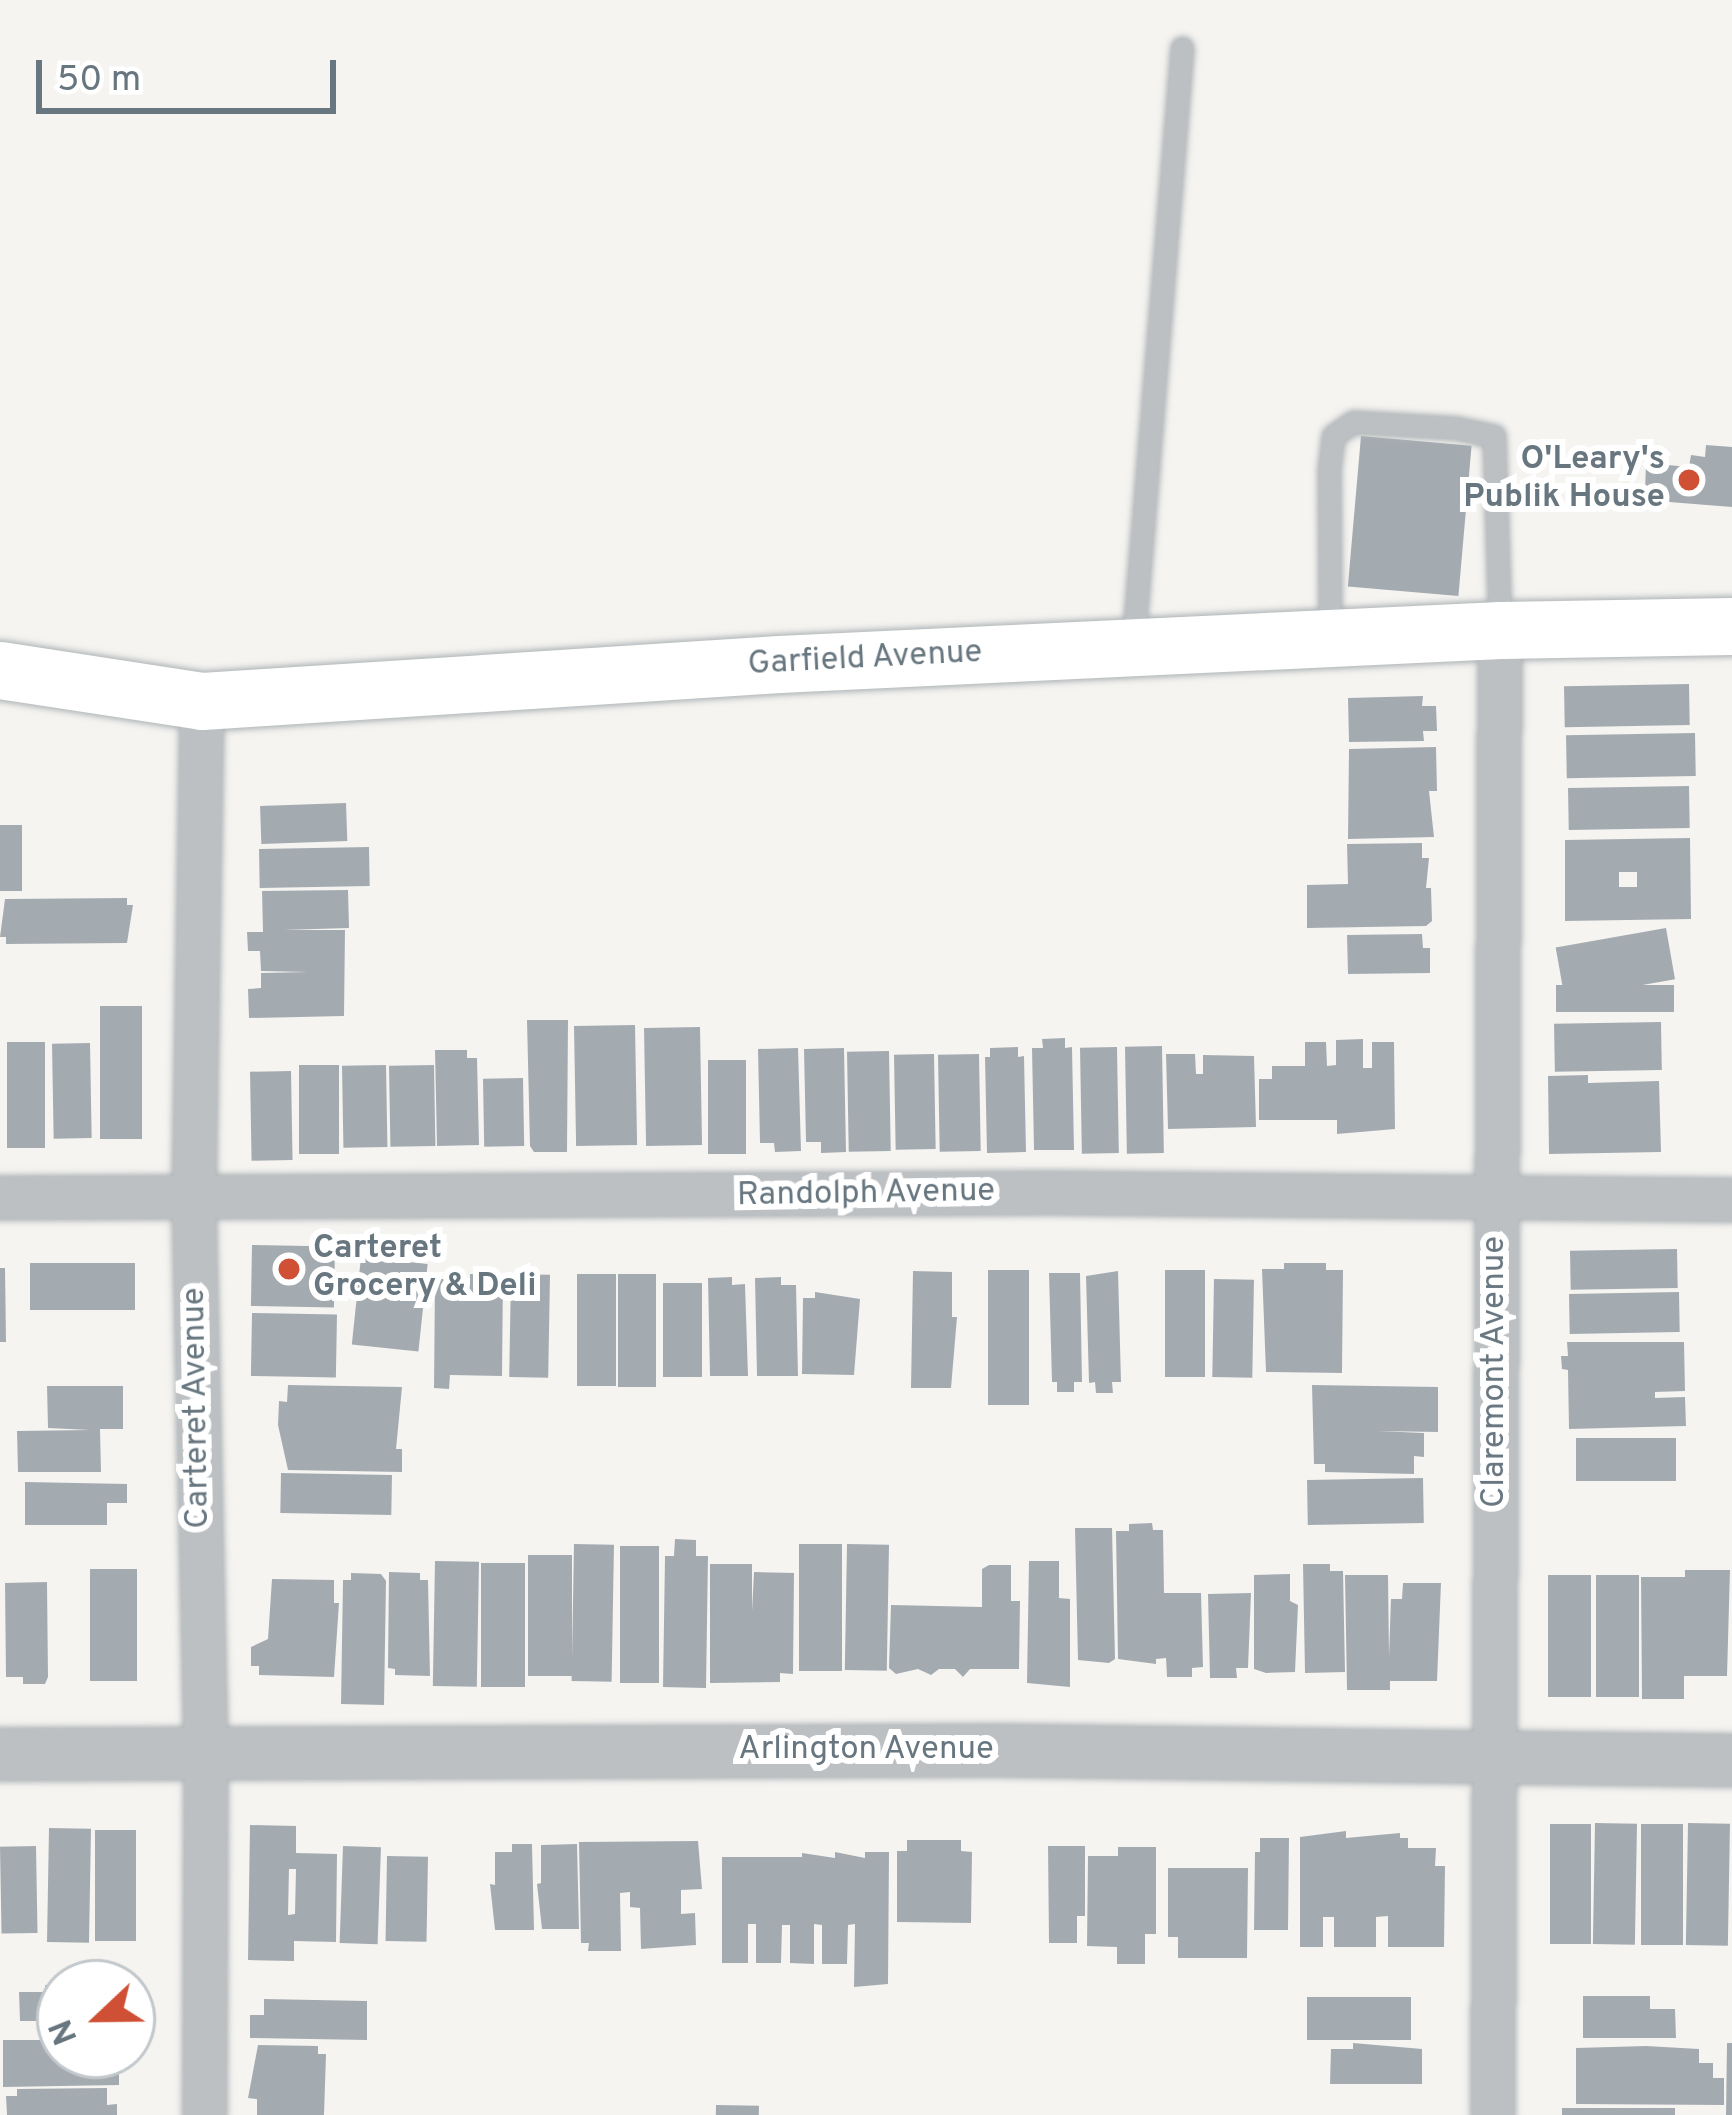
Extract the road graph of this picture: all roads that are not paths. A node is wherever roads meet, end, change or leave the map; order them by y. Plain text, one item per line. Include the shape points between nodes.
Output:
1 (1182, 48) dead end
2 (1732, 626) edge
3 (1500, 630) junction
4 (1330, 638) junction
5 (1133, 647) junction
6 (0, 670) edge
7 (202, 701) junction
8 (1496, 1197) junction
9 (0, 1198) edge
10 (1732, 1200) edge
11 (194, 1202) junction
12 (0, 1754) edge
13 (1496, 1756) junction
14 (206, 1757) junction
15 (1732, 1760) edge
16 (205, 2115) edge
17 (1493, 2115) edge

1 - 5 lane
2 - 3 main road, Garfield Avenue
3 - 4 main road, Garfield Avenue
3 - 4 lane via 1494,436 1353,422 1333,436 1328,470
3 - 8 street, Claremont Avenue
4 - 5 main road, Garfield Avenue
5 - 7 main road, Garfield Avenue
6 - 7 main road, Garfield Avenue
7 - 11 street, Carteret Avenue
8 - 10 street, Randolph Avenue
8 - 11 street, Randolph Avenue
8 - 13 street, Claremont Avenue
9 - 11 street, Randolph Avenue
11 - 14 street, Carteret Avenue
12 - 14 street, Arlington Avenue
13 - 14 street, Arlington Avenue via 995,1750
13 - 15 street, Arlington Avenue
13 - 17 street, Claremont Avenue
14 - 16 street, Carteret Avenue

